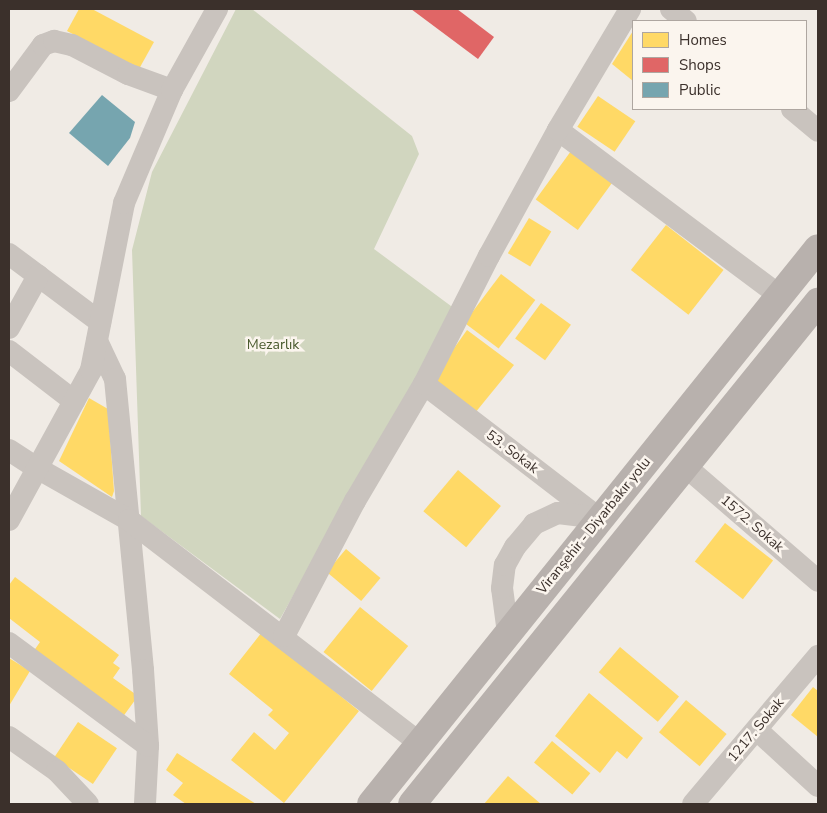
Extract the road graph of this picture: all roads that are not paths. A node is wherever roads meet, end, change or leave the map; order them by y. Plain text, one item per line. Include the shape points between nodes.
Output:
1 (217, 9) edge
2 (630, 9) edge
3 (671, 9) edge
4 (685, 20) edge
5 (172, 90) junction
6 (9, 91) edge
7 (793, 110) edge
8 (558, 130) junction
9 (818, 131) edge
10 (818, 248) edge
11 (9, 254) edge
12 (38, 276) junction
13 (780, 296) junction
14 (818, 302) edge
15 (9, 328) edge
16 (99, 332) junction
17 (9, 351) edge
18 (424, 384) junction
19 (74, 401) junction
20 (9, 450) edge
21 (685, 466) junction
22 (37, 468) junction
23 (600, 519) junction
24 (9, 520) edge
25 (129, 520) junction
26 (818, 581) edge
27 (508, 633) junction
28 (284, 636) junction
29 (9, 642) edge
30 (818, 656) edge
31 (757, 730) junction
32 (9, 737) edge
33 (421, 744) junction
34 (148, 746) junction
35 (818, 786) edge
36 (88, 804) edge
37 (145, 804) edge
38 (371, 804) edge
39 (412, 804) edge
40 (693, 804) edge

1 - 5 street
2 - 8 street
3 - 4 street
5 - 6 street via 128,74 72,45 54,41 43,45
5 - 16 street via 124,203
7 - 9 street
8 - 13 street
8 - 18 street
10 - 13 main road, Viranşehir - Diyarbakır yolu
11 - 12 street
12 - 15 street
12 - 16 street
13 - 23 main road, Viranşehir - Diyarbakır yolu
14 - 21 main road
16 - 19 street via 90,370
16 - 25 street via 115,378
17 - 19 street
18 - 23 street, 53. Sokak
18 - 28 street via 355,501
19 - 22 street
20 - 22 street
21 - 26 street, 1572. Sokak
21 - 39 main road
22 - 24 street
22 - 25 street
23 - 27 main road, Viranşehir - Diyarbakır yolu
23 - 27 street via 558,513 534,524 521,540 505,565 502,588
25 - 28 street
25 - 34 street
27 - 33 main road, Viranşehir - Diyarbakır yolu
28 - 33 street
29 - 34 street
30 - 31 street, 1217. Sokak
31 - 35 street
31 - 40 street, 1217. Sokak
32 - 36 street via 57,771
33 - 38 main road, Viranşehir - Diyarbakır yolu
34 - 37 street

